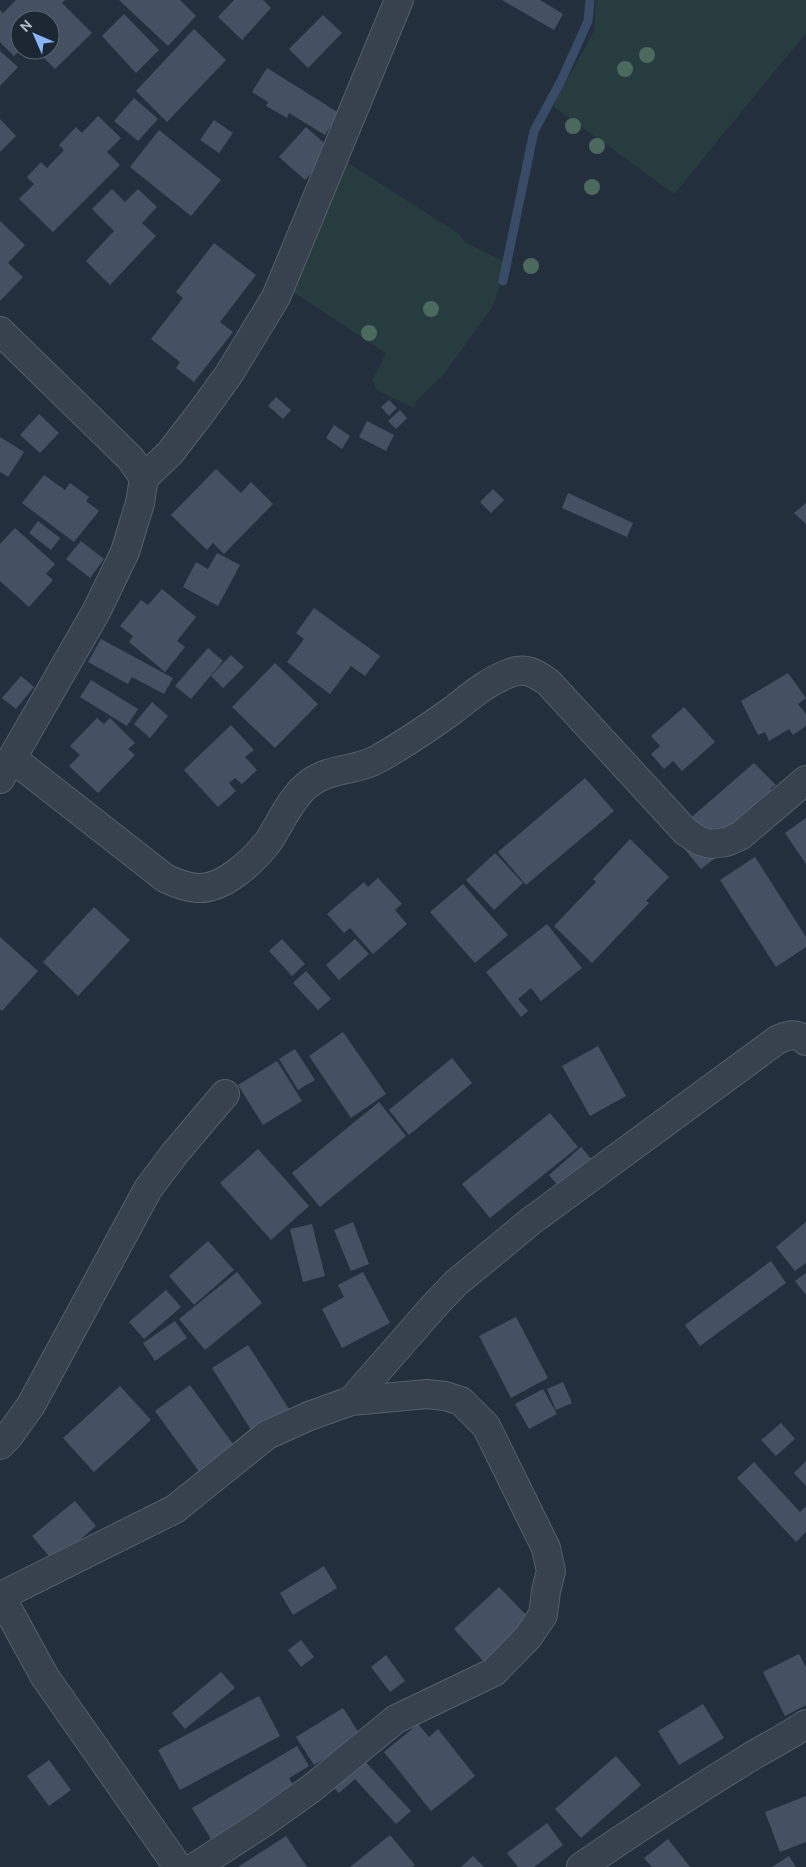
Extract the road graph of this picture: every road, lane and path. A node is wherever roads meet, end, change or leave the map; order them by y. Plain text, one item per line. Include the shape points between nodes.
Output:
1 (399, 0) edge
2 (0, 331) edge
3 (144, 478) junction
4 (6, 769) edge
5 (806, 780) edge
6 (806, 1041) edge
7 (225, 1094) dead end
8 (351, 1401) junction
9 (0, 1445) edge
10 (0, 1596) edge
11 (806, 1724) edge
12 (178, 1867) edge
13 (195, 1867) edge
14 (581, 1867) edge

1 - 3 street via 276,297 229,374 170,453
2 - 3 street via 131,459
3 - 4 street via 125,552 96,612
4 - 5 street via 165,878 179,885 199,888 222,883 255,857 300,793 315,779 372,762 423,731 492,680 512,672 531,670 548,682 686,832 700,841 711,844 740,836
6 - 8 street via 791,1034 777,1040 531,1221 456,1283
7 - 9 street via 148,1189 31,1406
8 - 10 street via 267,1435 174,1509
8 - 13 street via 427,1394 445,1396 460,1401 486,1426 546,1548 550,1571 543,1615 528,1637 494,1672 396,1719 312,1788
10 - 12 street via 45,1678
11 - 14 street via 637,1828

